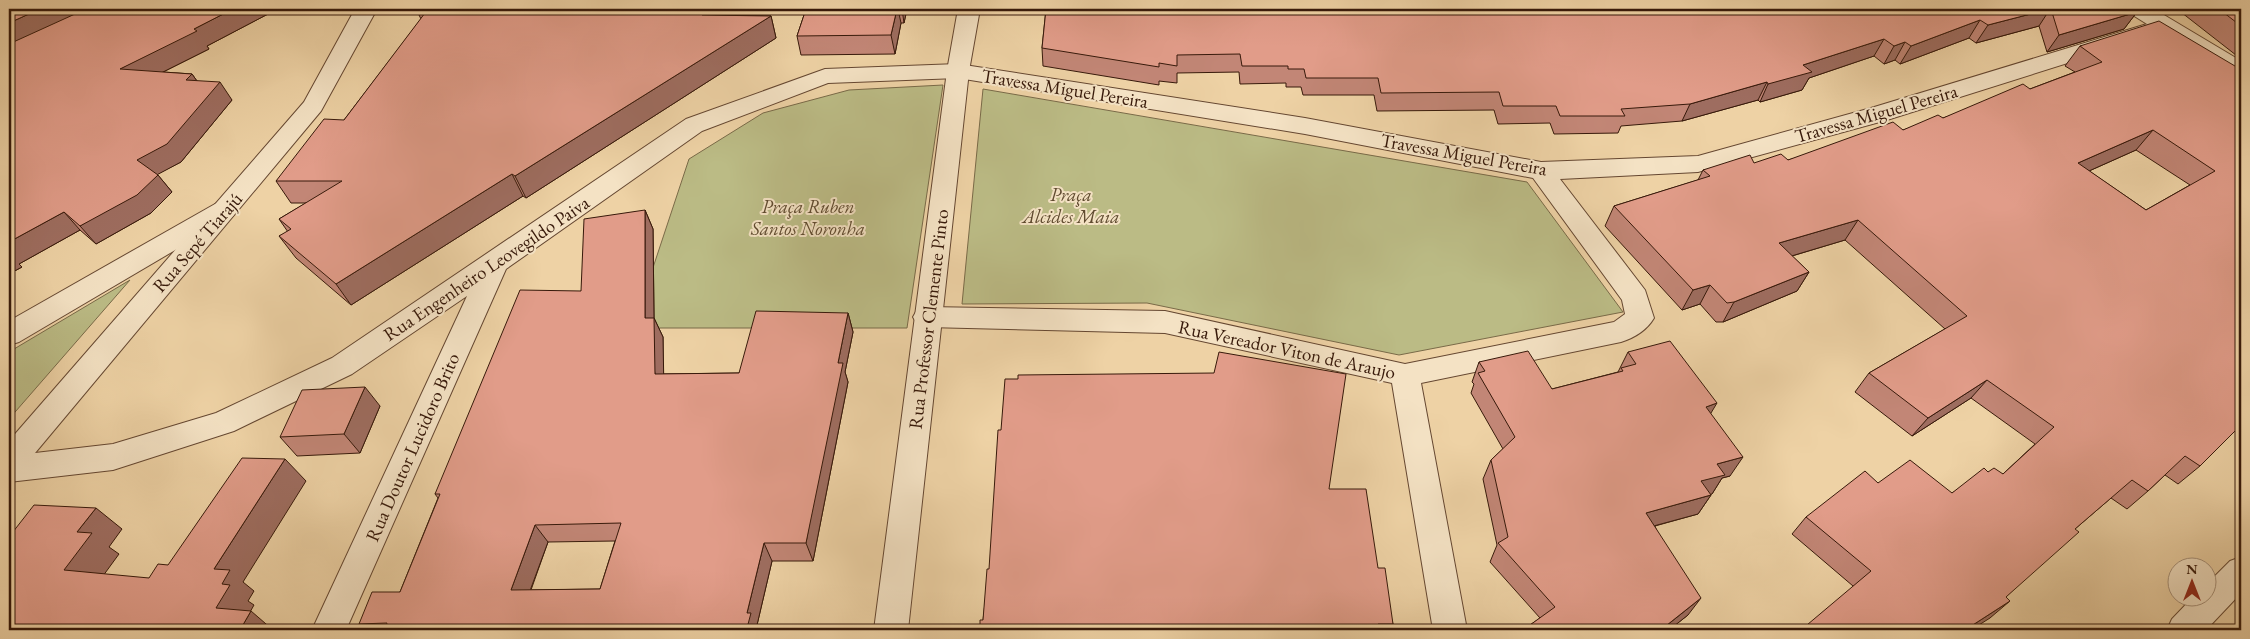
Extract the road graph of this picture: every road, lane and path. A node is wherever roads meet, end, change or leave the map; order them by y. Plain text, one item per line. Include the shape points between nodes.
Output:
1 (366, 9) edge
2 (969, 9) edge
3 (2139, 9) edge
4 (2166, 25) junction
5 (958, 71) junction
6 (2241, 71) edge
7 (1541, 171) junction
8 (224, 210) junction
9 (495, 263) junction
10 (927, 317) junction
11 (9, 334) edge
12 (1405, 375) junction
13 (9, 462) edge
14 (9, 469) edge
15 (2241, 571) edge
16 (329, 630) edge
17 (891, 630) edge
18 (1450, 630) edge
19 (2184, 630) edge

1 - 8 street, Rua Sepé Tiarajú via 313,106
2 - 5 street, Rua Professor Clemente Pinto
3 - 4 street
4 - 6 street
4 - 7 street, Travessa Miguel Pereira via 1879,114 1698,164
5 - 7 street, Travessa Miguel Pereira via 1305,126
5 - 9 street, Rua Engenheiro Leovegildo Paiva via 825,76 694,125
5 - 10 street, Rua Professor Clemente Pinto
7 - 12 street, Rua Vereador Viton de Araujo via 1635,297 1640,318 1621,331
8 - 11 street
8 - 13 street, Rua Sepé Tiarajú
9 - 14 street, Rua Engenheiro Leovegildo Paiva via 342,366 224,422 113,457
9 - 16 street, Rua Doutor Lucidoro Brito
10 - 12 street, Rua Vereador Viton de Araujo via 1166,322
10 - 17 street, Rua Professor Clemente Pinto
12 - 18 street
15 - 19 street

